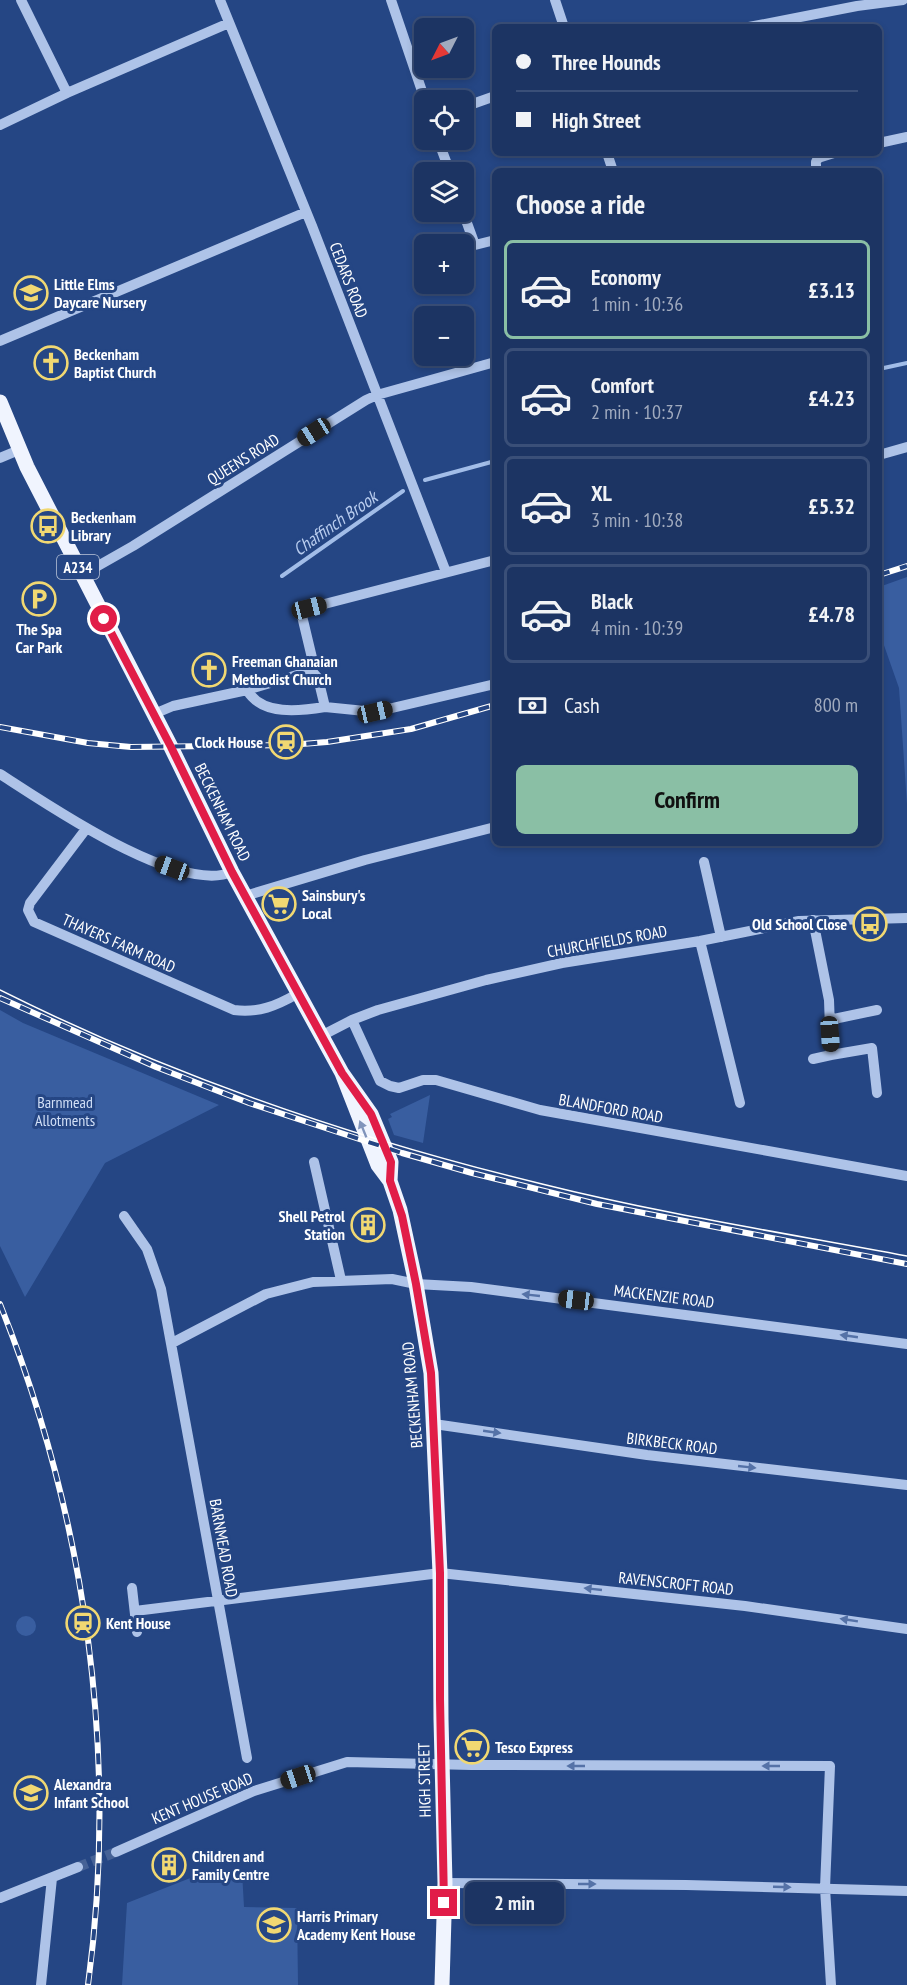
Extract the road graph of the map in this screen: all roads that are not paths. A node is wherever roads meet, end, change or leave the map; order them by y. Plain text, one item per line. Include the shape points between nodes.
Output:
1 (21, 0) edge
2 (220, 0) edge
3 (391, 0) edge
4 (555, 0) edge
5 (903, 0) edge
6 (229, 23) junction
7 (563, 24) edge
8 (764, 24) edge
9 (422, 90) edge
10 (67, 93) junction
11 (492, 97) edge
12 (474, 103) edge
13 (0, 125) edge
14 (907, 137) edge
15 (882, 142) edge
16 (824, 156) edge
17 (816, 168) edge
18 (306, 212) junction
19 (467, 222) edge
20 (492, 241) edge
21 (0, 341) edge
22 (492, 363) edge
23 (377, 395) junction
24 (0, 402) edge
25 (907, 447) edge
26 (882, 451) edge
27 (6, 455) edge
28 (492, 561) edge
29 (446, 572) junction
30 (82, 575) junction
31 (310, 669) junction
32 (492, 685) edge
33 (247, 690) junction
34 (325, 707) junction
35 (154, 714) junction
36 (0, 774) edge
37 (492, 828) edge
38 (86, 829) junction
39 (704, 862) dead end
40 (232, 872) junction
41 (245, 896) junction
42 (907, 918) edge
43 (813, 920) junction
44 (721, 937) junction
45 (700, 941) junction
46 (297, 994) junction
47 (877, 1010) dead end
48 (352, 1020) junction
49 (829, 1020) junction
50 (321, 1036) junction
51 (831, 1055) junction
52 (813, 1059) dead end
53 (877, 1093) dead end
54 (740, 1103) dead end
55 (315, 1162) dead end
56 (907, 1176) edge
57 (124, 1216) dead end
58 (341, 1280) junction
59 (416, 1284) junction
60 (172, 1343) junction
61 (907, 1344) edge
62 (434, 1424) junction
63 (907, 1485) edge
64 (440, 1573) junction
65 (132, 1588) dead end
66 (218, 1601) junction
67 (135, 1611) junction
68 (907, 1629) edge
69 (137, 1632) dead end
70 (247, 1758) dead end
71 (442, 1764) junction
72 (116, 1852) tunnel mouth
73 (78, 1867) tunnel mouth
74 (52, 1878) junction
75 (445, 1882) junction
76 (825, 1888) junction
77 (907, 1891) edge
78 (0, 1898) edge
79 (41, 1985) edge
80 (442, 1985) edge
81 (831, 1985) edge

1 - 10 street
2 - 6 street, CEDARS ROAD
3 - 9 street
4 - 7 street
5 - 8 street
6 - 10 street
6 - 18 street, CEDARS ROAD
10 - 13 street
11 - 12 street
14 - 15 street
16 - 17 street via 818,158
18 - 21 street
18 - 23 street, CEDARS ROAD
19 - 20 street via 475,246
22 - 23 street, QUEENS ROAD
23 - 29 street, CEDARS ROAD
23 - 30 street, QUEENS ROAD
24 - 27 main road, BECKENHAM ROAD / A234
25 - 26 street
27 - 30 main road, BECKENHAM ROAD / A234
28 - 29 street
29 - 31 street via 306,610 302,616 313,662
30 - 35 main road, BECKENHAM ROAD / A234
31 - 33 street
31 - 34 street via 318,678
32 - 34 street via 375,712
33 - 34 street via 261,704 283,710
33 - 35 street
35 - 40 main road, BECKENHAM ROAD / A234
36 - 38 street
37 - 41 street
38 - 40 street via 172,868 211,877
38 - 46 street, THAYERS FARM ROAD via 30,903 28,910 34,922 234,1010 267,1008
39 - 44 street
40 - 41 main road, BECKENHAM ROAD / A234
41 - 46 main road, BECKENHAM ROAD / A234
42 - 43 street, CHURCHFIELDS ROAD
43 - 44 street, CHURCHFIELDS ROAD
43 - 49 street via 829,1000
44 - 45 street, CHURCHFIELDS ROAD
45 - 48 street, CHURCHFIELDS ROAD via 516,973
45 - 54 street
46 - 50 main road, BECKENHAM ROAD / A234
47 - 49 street
48 - 50 street, CHURCHFIELDS ROAD
48 - 56 street, BLANDFORD ROAD via 377,1077 390,1086 399,1088 436,1080 540,1110
49 - 51 street
50 - 59 main road, BECKENHAM ROAD / A234 via 371,1114 391,1162 390,1181 402,1216
51 - 52 street
51 - 53 street via 873,1048
55 - 58 street
57 - 60 street, BARNMEAD ROAD via 147,1249 161,1288
58 - 59 street via 392,1279
58 - 60 street via 313,1282 266,1294
61 -> 59 street, MACKENZIE ROAD via 471,1287
59 - 62 main road, BECKENHAM ROAD / A234 via 431,1373
60 - 66 street, BARNMEAD ROAD
62 -> 63 street, BIRKBECK ROAD via 647,1455
62 - 64 main road, BECKENHAM ROAD / A234
64 - 66 street, RAVENSCROFT ROAD
68 -> 64 street, RAVENSCROFT ROAD via 745,1606
64 - 71 main road, HIGH STREET / A234
65 - 67 street
66 - 67 street, RAVENSCROFT ROAD
66 - 70 street, BARNMEAD ROAD
67 - 69 street
71 - 72 street, KENT HOUSE ROAD via 347,1762 254,1791
71 - 75 main road, HIGH STREET / A234
76 -> 71 street, KENT HOUSE ROAD via 830,1766
73 - 74 street
74 - 78 street
74 - 79 street
75 -> 76 street
75 - 80 main road, HIGH STREET / A234
76 - 77 street
76 - 81 street

